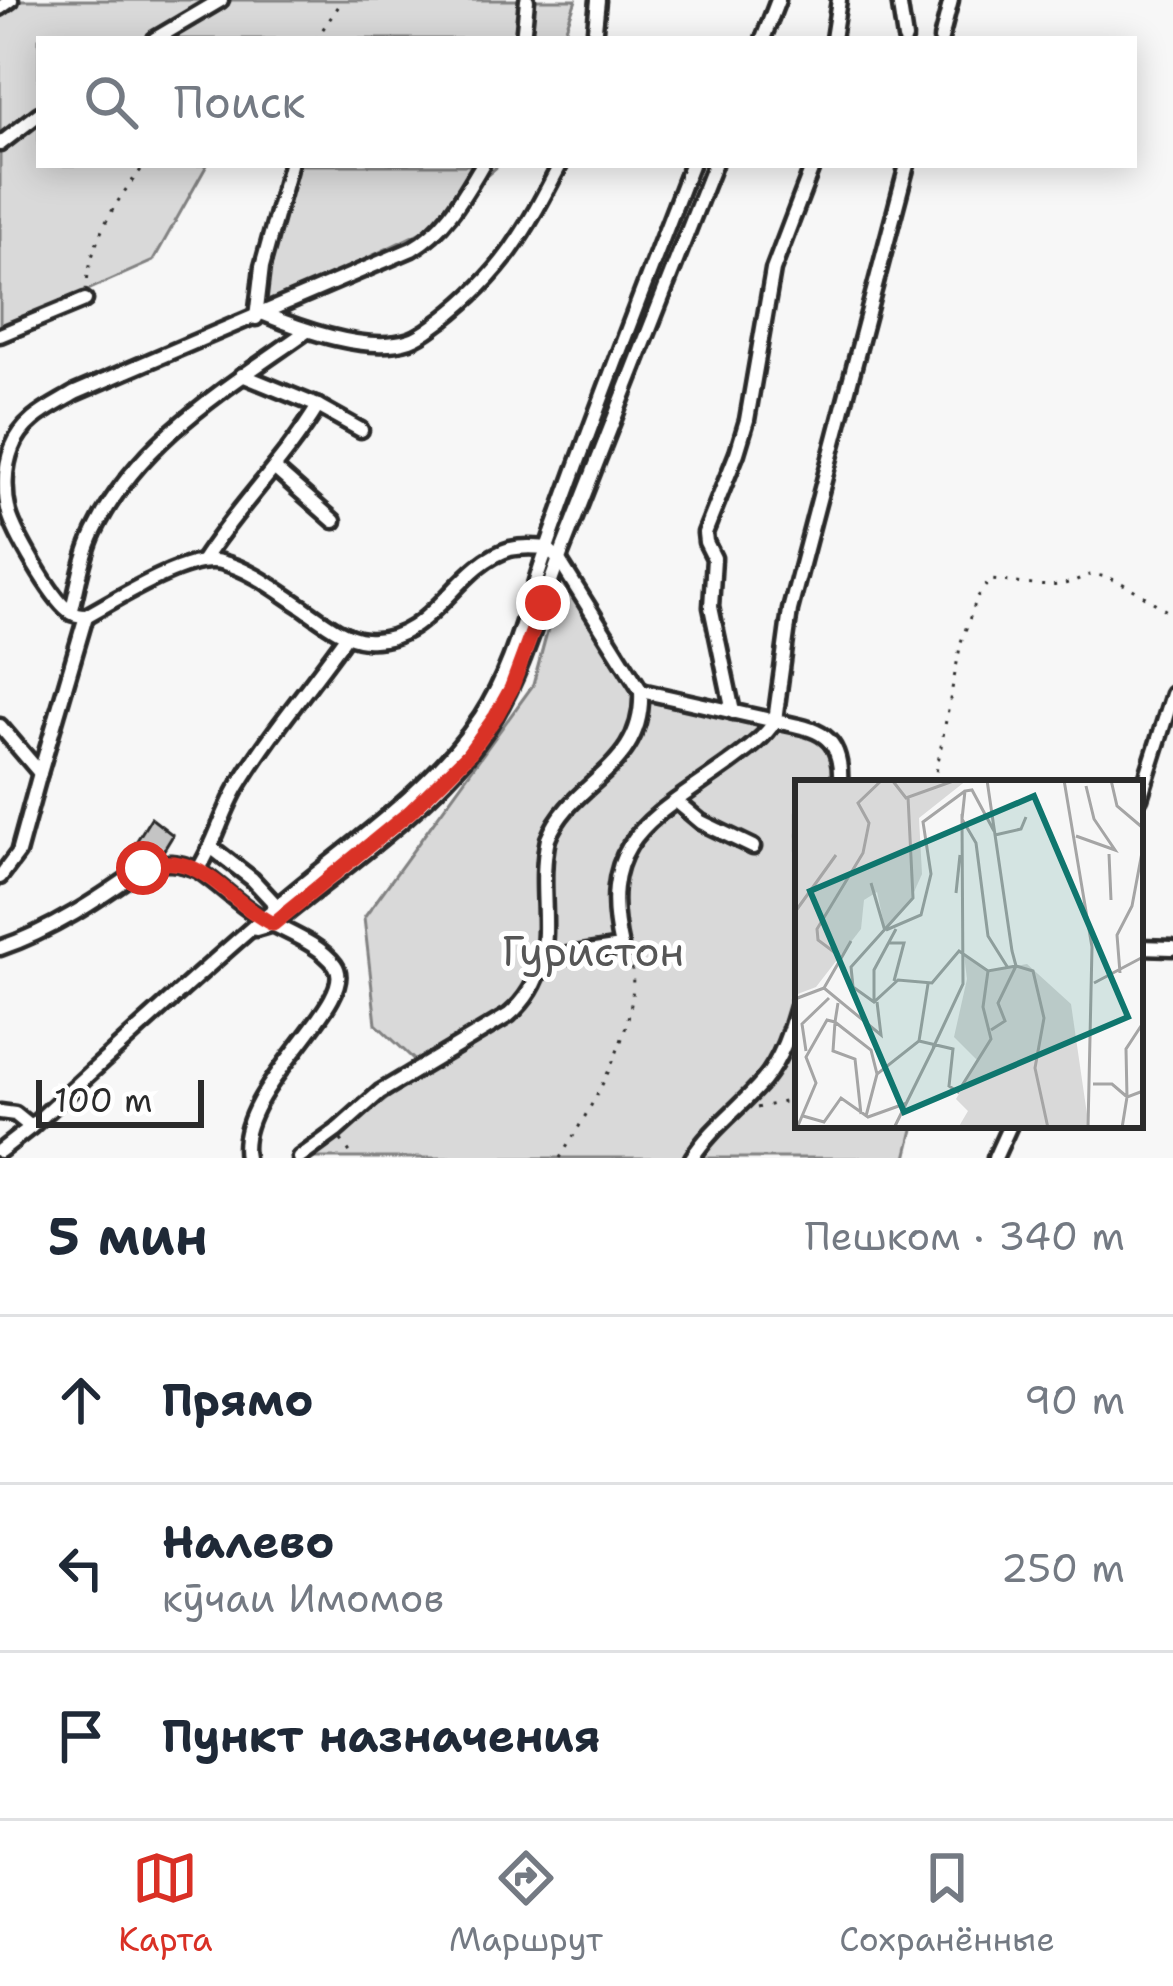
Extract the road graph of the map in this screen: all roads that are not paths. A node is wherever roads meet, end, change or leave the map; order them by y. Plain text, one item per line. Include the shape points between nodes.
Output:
1 (10, 0) edge
2 (221, 0) edge
3 (527, 0) edge
4 (598, 0) edge
5 (778, 0) edge
6 (839, 0) edge
7 (899, 0) edge
8 (951, 0) edge
9 (0, 8) edge
10 (159, 36) edge
11 (523, 36) edge
12 (594, 36) edge
13 (765, 36) edge
14 (833, 36) edge
15 (905, 36) edge
16 (942, 36) edge
17 (36, 116) edge
18 (0, 144) edge
19 (289, 168) edge
20 (480, 168) edge
21 (558, 168) edge
22 (691, 168) edge
23 (713, 168) edge
24 (812, 168) edge
25 (907, 168) edge
26 (85, 300) road end
27 (260, 316) junction
28 (307, 331) junction
29 (0, 334) edge
30 (242, 375) junction
31 (318, 406) junction
32 (361, 430) dead end
33 (274, 468) junction
34 (334, 521) dead end
35 (547, 548) junction
36 (203, 560) junction
37 (559, 560) junction
38 (79, 614) junction
39 (347, 635) junction
40 (641, 691) junction
41 (1173, 694) edge
42 (733, 712) junction
43 (775, 722) junction
44 (0, 726) edge
45 (40, 773) junction
46 (840, 780) edge
47 (1143, 789) edge
48 (676, 801) junction
49 (753, 847) dead end
50 (212, 848) junction
51 (198, 870) junction
52 (0, 877) edge
53 (277, 906) junction
54 (268, 921) junction
55 (1143, 947) edge
56 (0, 948) edge
57 (1173, 948) edge
58 (543, 959) junction
59 (795, 1012) edge
60 (0, 1112) edge
61 (31, 1127) junction
62 (1009, 1128) edge
63 (0, 1151) edge
64 (246, 1158) edge
65 (299, 1158) edge
66 (692, 1158) edge
67 (995, 1158) edge

1 - 9 street
2 - 10 street
3 - 11 street
4 - 12 street
5 - 13 street
6 - 14 street
7 - 15 street
8 - 16 street
17 - 18 street
19 - 27 street via 262,267
20 - 27 street via 430,238
21 - 28 street via 489,281 423,334 369,343
22 - 35 street
23 - 37 street
24 - 42 street via 773,270 747,420 705,533
25 - 43 street via 790,610
26 - 29 street
27 - 28 street
27 - 38 street via 75,393 23,428 7,464 13,525 50,588
28 - 30 street
30 - 31 street
30 - 38 street via 172,429 121,489 91,538
31 - 32 street
31 - 33 street
33 - 34 street
33 - 36 street
35 - 37 street
35 - 39 street via 493,557 407,630 368,641
35 - 53 street via 498,685 468,735 383,821
36 - 38 street
36 - 39 street via 269,585
37 - 40 street
37 - 54 street via 511,689 458,767
38 - 45 street
39 - 50 street via 256,756
40 - 42 street
40 - 58 street via 640,721 626,749 548,838
41 - 47 street
42 - 43 street
43 - 46 street via 823,733 834,745
43 - 48 street
44 - 45 street
45 - 52 street via 18,854
48 - 49 street
48 - 58 street via 624,853 613,910 621,947
50 - 51 street
50 - 53 street
51 - 54 street
51 - 56 street via 170,861 143,868 67,920
53 - 54 street
54 - 61 street
54 - 64 street via 332,962 340,979 250,1117
55 - 57 street
58 - 65 street via 508,1015 398,1080
59 - 66 street via 774,1065
60 - 61 street
61 - 63 street
62 - 67 street

